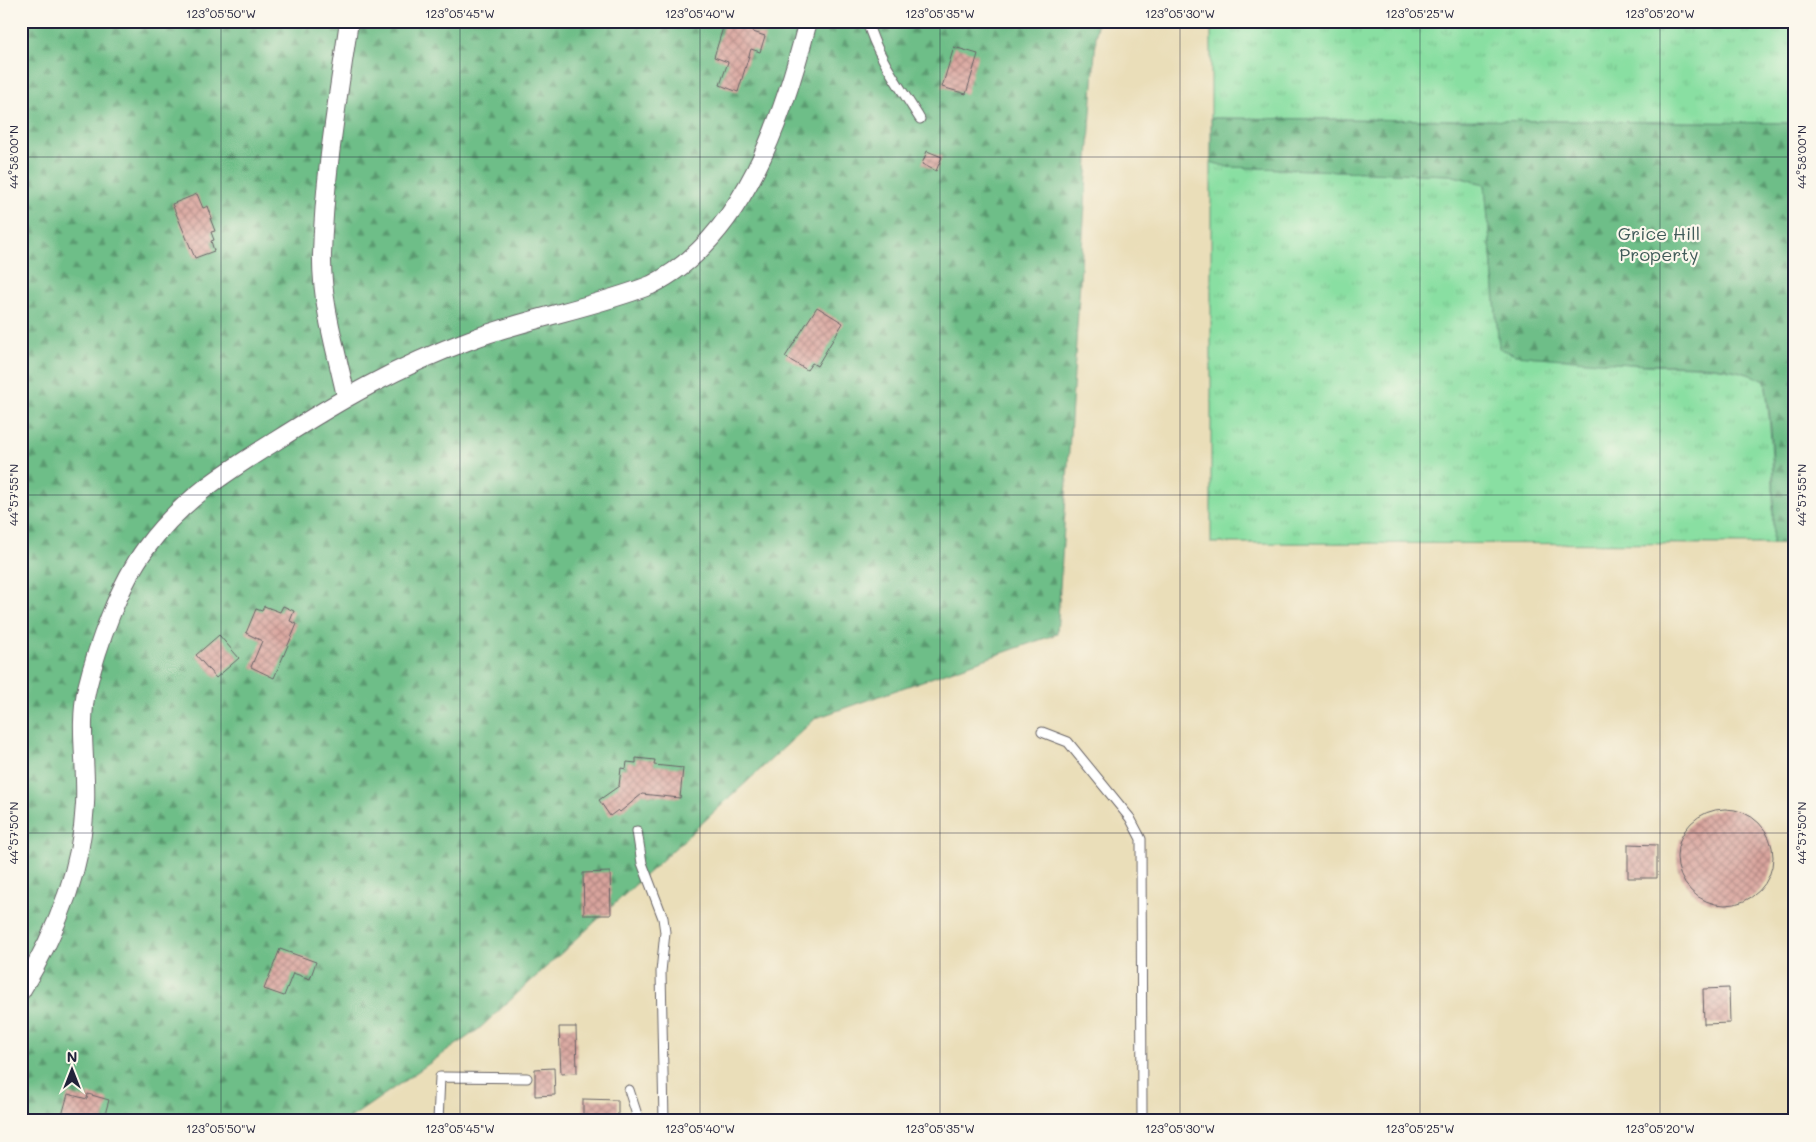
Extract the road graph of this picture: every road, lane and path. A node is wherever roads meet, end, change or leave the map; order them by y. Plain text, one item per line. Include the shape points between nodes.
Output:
1 (349, 21) edge
2 (808, 21) edge
3 (867, 21) edge
4 (920, 119) dead end
5 (346, 396) junction
6 (1042, 732) dead end
7 (637, 830) dead end
8 (21, 991) edge
9 (527, 1078) dead end
10 (629, 1090) dead end
11 (438, 1121) edge
12 (639, 1121) edge
13 (664, 1121) edge
14 (1142, 1121) edge

1 - 5 street via 333,135 322,256 326,307
2 - 5 street via 786,96 748,183 728,218 686,262 668,276 638,290 471,339 415,361
3 - 4 lane via 882,56
5 - 8 street via 202,490 175,513 145,549 127,579 98,649 86,690 85,802 80,847 52,931
6 - 14 lane via 1068,742 1130,818 1141,839
7 - 13 lane via 642,863 664,925 661,972
9 - 11 lane via 440,1078
10 - 12 lane

